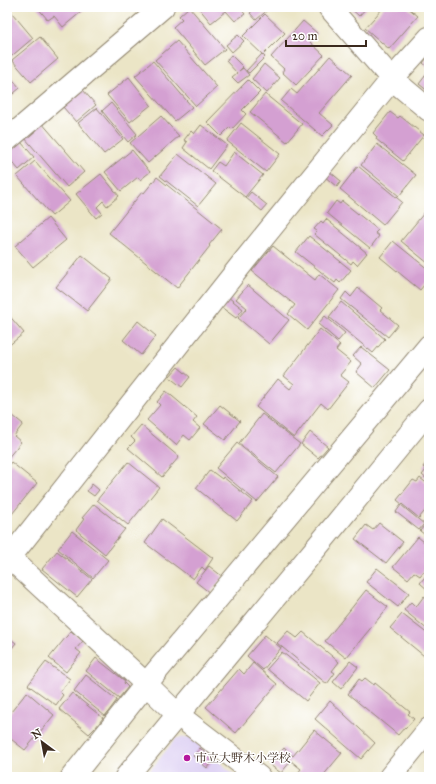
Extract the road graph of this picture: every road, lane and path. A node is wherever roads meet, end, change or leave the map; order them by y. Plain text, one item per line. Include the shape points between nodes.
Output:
1 (163, 7) edge
2 (329, 7) edge
3 (429, 38) edge
4 (392, 79) junction
5 (429, 110) edge
6 (7, 140) edge
7 (429, 346) edge
8 (429, 410) edge
9 (8, 557) edge
10 (146, 684) junction
11 (178, 714) junction
12 (429, 729) edge
13 (72, 777) edge
14 (126, 777) edge
15 (259, 777) edge
16 (390, 777) edge

1 - 6 street
2 - 4 street
3 - 4 street
4 - 5 street
4 - 9 street
7 - 10 street
8 - 11 street
9 - 10 street
10 - 11 street
10 - 13 street
11 - 14 street
11 - 15 street
12 - 16 street

